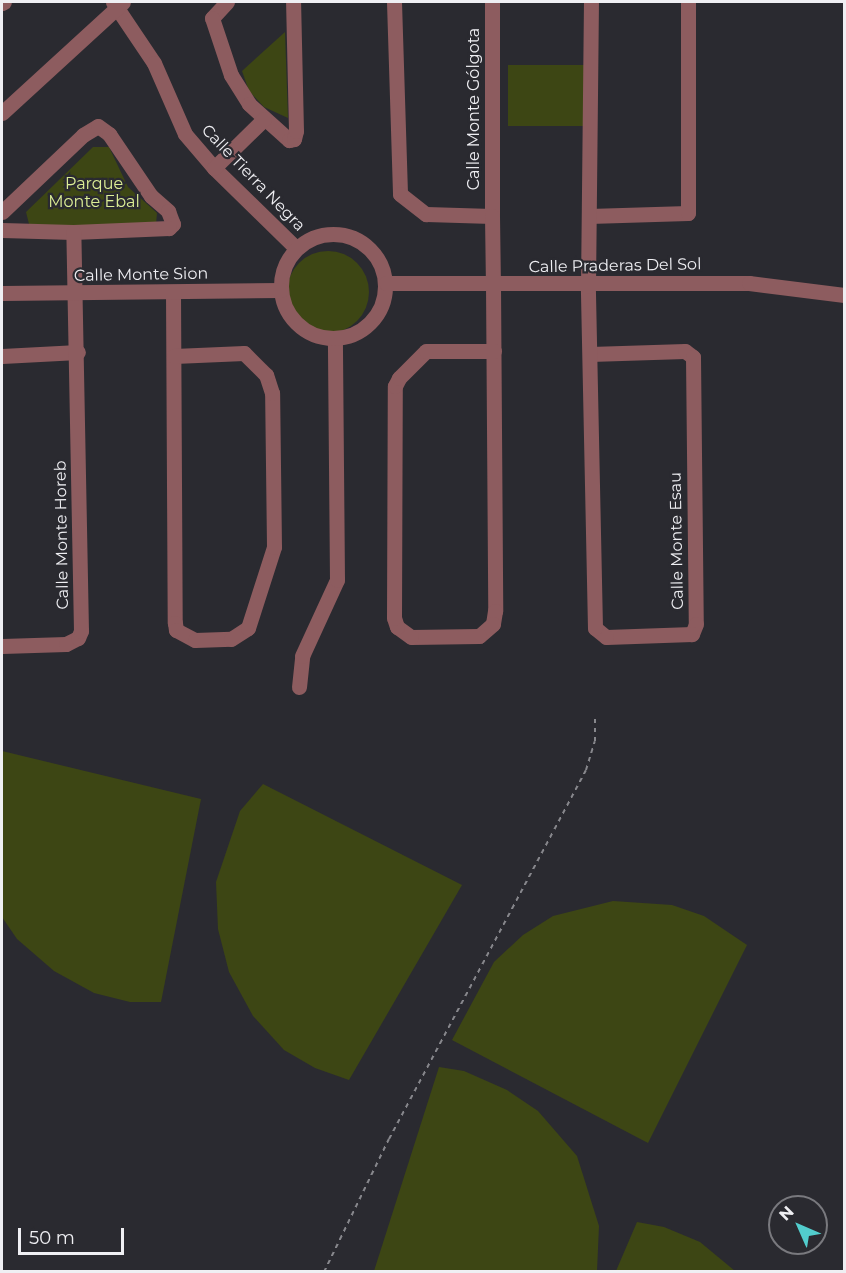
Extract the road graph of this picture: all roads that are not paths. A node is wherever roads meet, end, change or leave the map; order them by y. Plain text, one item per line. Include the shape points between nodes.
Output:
1 (227, 2) edge
2 (293, 2) edge
3 (394, 2) edge
4 (492, 2) edge
5 (591, 2) edge
6 (688, 2) edge
7 (117, 3) edge
8 (2, 113) edge
9 (264, 119) junction
10 (214, 168) junction
11 (2, 212) edge
12 (492, 216) junction
13 (589, 216) junction
14 (2, 231) edge
15 (73, 232) junction
16 (296, 248) junction
17 (386, 283) junction
18 (493, 285) junction
19 (588, 286) junction
20 (281, 290) junction
21 (173, 292) junction
22 (2, 293) edge
23 (76, 294) junction
24 (844, 295) edge
25 (335, 338) junction
26 (494, 351) junction
27 (78, 352) junction
28 (590, 354) junction
29 (2, 356) edge
30 (174, 356) junction
31 (2, 646) edge
32 (299, 687) dead end

1 - 9 street via 212,21 239,92
2 - 9 street via 294,139
3 - 12 street via 400,194 426,214
4 - 12 street, Calle Monte Gólgota
5 - 13 street, Calle Monte Esau
6 - 13 street via 690,208 682,215
7 - 8 street
7 - 10 street, Calle Tierra Negra via 154,63 185,134
9 - 10 street
10 - 16 street, Calle Tierra Negra
11 - 15 street via 83,135 98,126 109,134 151,196 168,211 173,224 169,228
12 - 18 street, Calle Monte Gólgota
13 - 19 street, Calle Monte Esau
14 - 15 street
15 - 23 street, Calle Monte Horeb
16 - 17 street via 311,238 345,234 373,251
16 - 20 street via 286,262
17 - 18 street, Calle Praderas Del Sol
17 - 25 street via 376,316 364,328
18 - 19 street, Calle Praderas Del Sol
18 - 26 street, Calle Monte Gólgota
19 - 24 street, Calle Praderas Del Sol via 749,283
19 - 28 street, Calle Monte Esau
20 - 21 street, Calle Monte Sion
20 - 25 street via 288,313 299,326 314,335
21 - 23 street, Calle Monte Sion
21 - 30 street
22 - 23 street, Calle Monte Sion
23 - 27 street, Calle Monte Horeb
25 - 32 street via 337,580 302,656
26 - 26 street, Calle Monte Gólgota via 493,624 479,636 411,637 397,627 394,618 395,386 426,351
27 - 29 street
27 - 31 street, Calle Monte Horeb via 81,631 78,638 66,644
28 - 28 street, Calle Monte Esau via 595,628 606,637 692,634 696,624 693,357 685,351
30 - 30 street via 176,630 195,640 231,639 248,628 274,547 272,393 266,375 244,353

